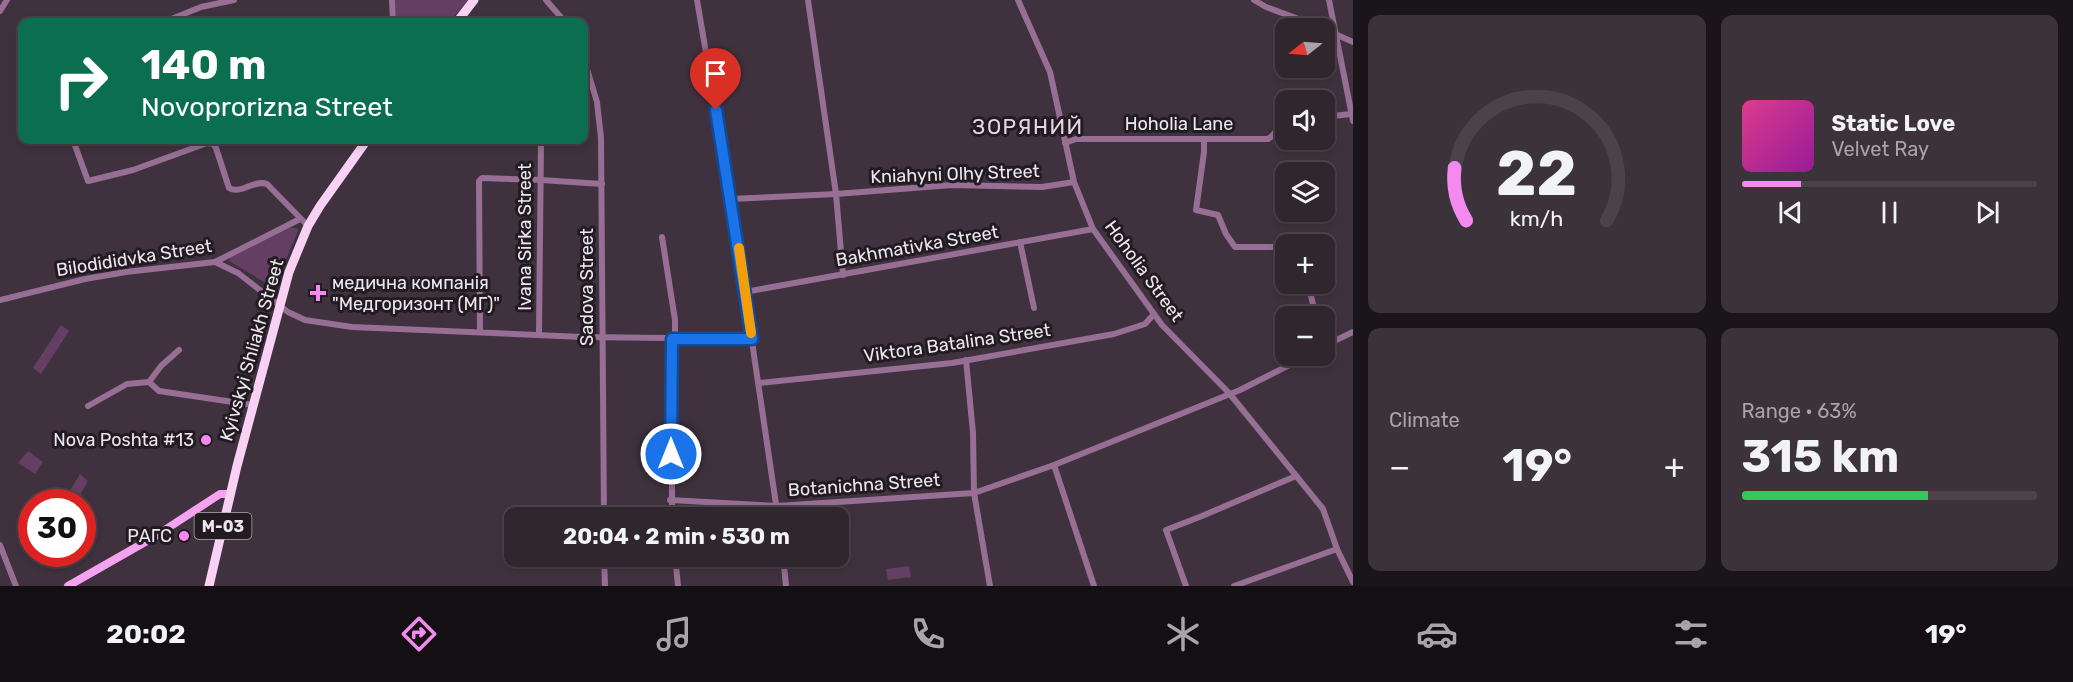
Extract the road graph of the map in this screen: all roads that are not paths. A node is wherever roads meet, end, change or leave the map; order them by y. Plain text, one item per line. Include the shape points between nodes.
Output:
1 (7, 0) edge
2 (234, 0) edge
3 (392, 0) edge
4 (474, 0) edge
5 (546, 0) edge
6 (697, 0) edge
7 (808, 0) edge
8 (1018, 0) edge
9 (1254, 0) edge
10 (1329, 0) edge
11 (0, 10) edge
12 (174, 18) edge
13 (393, 18) edge
14 (460, 18) edge
15 (562, 18) edge
16 (1295, 18) edge
17 (1332, 18) edge
18 (1335, 33) edge
19 (1335, 38) edge
20 (1353, 42) edge
21 (588, 72) edge
22 (1335, 117) edge
23 (1352, 118) edge
24 (1275, 133) edge
25 (1204, 139) junction
26 (74, 144) edge
27 (204, 144) edge
28 (213, 144) edge
29 (364, 144) edge
30 (541, 144) edge
31 (1065, 144) junction
32 (541, 180) junction
33 (1074, 182) junction
34 (602, 184) junction
35 (836, 194) junction
36 (731, 199) junction
37 (300, 219) junction
38 (308, 226) junction
39 (1093, 229) junction
40 (662, 237) dead end
41 (1020, 242) junction
42 (1275, 247) edge
43 (215, 262) junction
44 (843, 275) junction
45 (745, 292) junction
46 (0, 300) edge
47 (279, 305) junction
48 (1034, 308) dead end
49 (1154, 314) junction
50 (480, 332) junction
51 (1353, 332) edge
52 (540, 335) junction
53 (603, 337) junction
54 (674, 339) junction
55 (752, 339) junction
56 (1335, 341) edge
57 (179, 350) dead end
58 (966, 360) junction
59 (1288, 366) edge
60 (149, 382) junction
61 (759, 383) junction
62 (1229, 393) junction
63 (253, 405) junction
64 (88, 406) dead end
65 (1054, 465) junction
66 (1296, 476) junction
67 (974, 493) junction
68 (231, 494) junction
69 (670, 500) junction
70 (777, 506) junction
71 (604, 507) edge
72 (671, 507) edge
73 (0, 545) edge
74 (1337, 549) junction
75 (604, 567) edge
76 (676, 567) edge
77 (784, 567) edge
78 (1353, 582) edge
79 (16, 586) edge
80 (68, 586) edge
81 (209, 586) edge
82 (605, 586) edge
83 (678, 586) edge
84 (786, 586) edge
85 (990, 586) edge
86 (1094, 586) edge
87 (1186, 586) edge
88 (1234, 586) edge

1 - 11 street
2 - 12 street
3 - 13 street
4 - 14 highway
5 - 15 street
6 - 36 street
7 - 35 street
8 - 31 street, Hoholia Street via 1050,72
9 - 16 street
10 - 17 street
18 - 20 street
19 - 23 street
21 - 34 street, Sadova Street via 597,102
22 - 23 street
24 - 25 street, Hoholia Lane via 1268,139
25 - 31 street, Hoholia Lane via 1076,139
25 - 42 street via 1196,210 1218,215 1235,247
26 - 27 street via 88,181
28 - 37 street via 229,188 237,190 264,182
29 - 38 highway, Kyivskyi Shliakh Street / М-03
30 - 32 street, Ivana Sirka Street
31 - 33 street, Hoholia Street
32 - 34 street
32 - 50 street via 479,181
32 - 52 street, Ivana Sirka Street
33 - 35 street, Kniahyni Olhy Street via 1042,187 952,185
33 - 39 street, Hoholia Street
34 - 53 street, Sadova Street
35 - 36 street, Kniahyni Olhy Street
35 - 44 street
36 - 45 street
37 - 38 street
37 - 43 street, Bilodididvka Street
38 - 47 highway, Kyivskyi Shliakh Street / М-03
39 - 41 street, Bakhmativka Street
39 - 49 street, Hoholia Street
40 - 54 street via 675,320
41 - 44 street, Bakhmativka Street
41 - 48 street
43 - 46 street, Bilodididvka Street via 96,277
43 - 47 street via 237,273
44 - 45 street, Bakhmativka Street
45 - 55 street
47 - 50 street via 305,320 352,327
47 - 63 highway, Kyivskyi Shliakh Street / М-03
49 - 58 street, Viktora Batalina Street via 1144,324 1114,334
49 - 62 street, Hoholia Street
50 - 52 street
51 - 56 street
52 - 53 street
53 - 54 street
53 - 71 street, Sadova Street
54 - 55 street
54 - 69 street
55 - 61 street
57 - 60 street
58 - 61 street, Viktora Batalina Street
58 - 67 street
59 - 62 street, Botanichna Street
60 - 63 street via 159,391
60 - 64 street via 127,384
61 - 70 street
62 - 65 street, Botanichna Street
62 - 66 street, Hoholia Street
63 - 68 highway, Kyivskyi Shliakh Street / М-03
65 - 67 street, Botanichna Street
65 - 86 street
66 - 74 street, Hoholia Street via 1323,509
66 - 87 street via 1167,530
67 - 70 street, Botanichna Street
67 - 85 street
68 - 80 main road via 220,494
68 - 81 highway, Kyivskyi Shliakh Street / М-03
69 - 70 street, Botanichna Street
69 - 72 street
73 - 79 street
74 - 78 street, Hoholia Street
74 - 88 street
75 - 82 street
76 - 83 street
77 - 84 street

